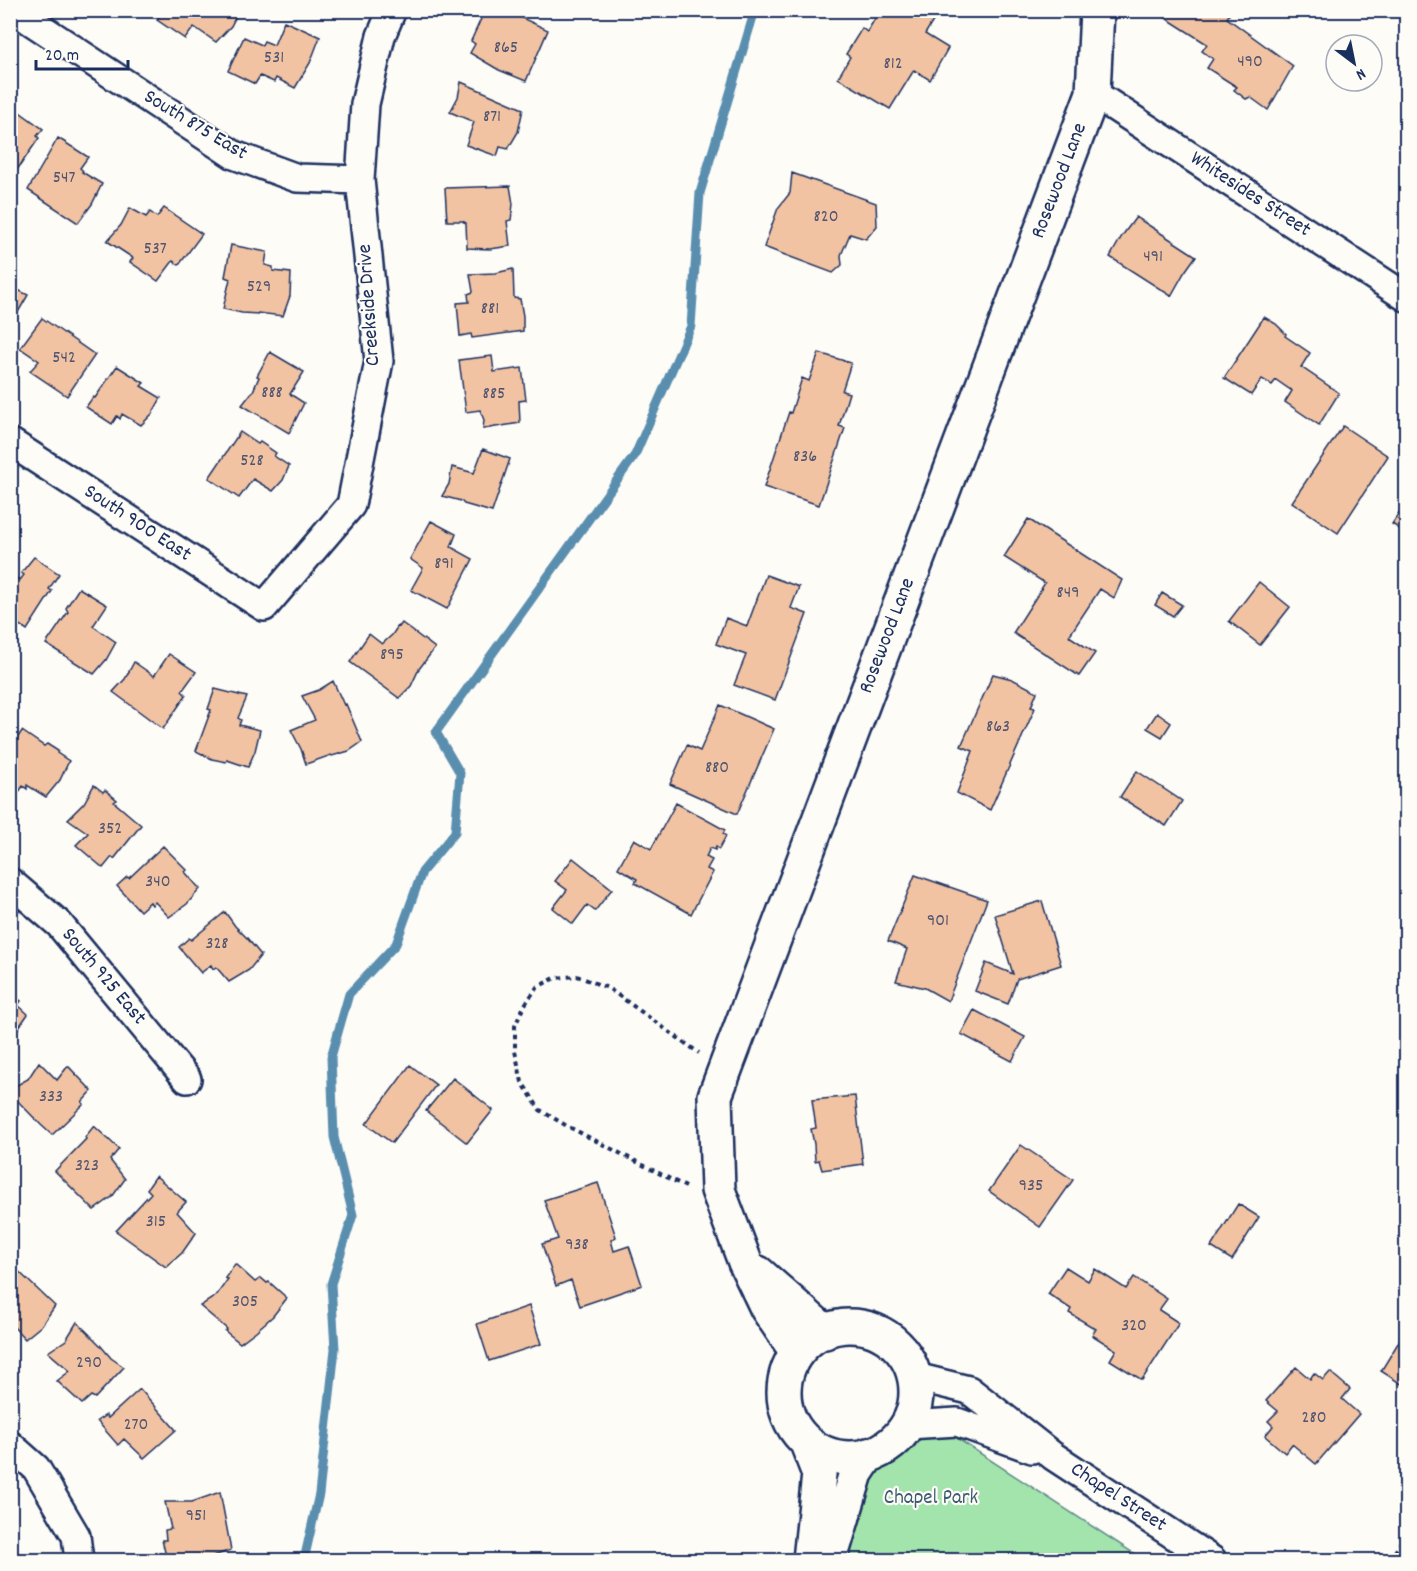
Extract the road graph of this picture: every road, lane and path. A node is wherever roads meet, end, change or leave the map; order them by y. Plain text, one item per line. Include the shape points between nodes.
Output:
1 (14, 10) edge
2 (392, 10) edge
3 (1097, 10) edge
4 (1093, 93) junction
5 (360, 180) junction
6 (1407, 297) edge
7 (10, 442) edge
8 (264, 607) joint
9 (10, 882) edge
10 (724, 1071) junction
11 (187, 1079) dead end
12 (724, 1206) junction
13 (745, 1262) junction
14 (825, 1332) junction
15 (797, 1352) junction
16 (916, 1377) junction
17 (908, 1425) junction
18 (807, 1443) junction
19 (10, 1446) edge
20 (868, 1455) junction
21 (1053, 1456) junction
22 (1407, 1519) edge
23 (79, 1560) edge
24 (810, 1560) edge
25 (828, 1560) edge
26 (1212, 1560) edge
27 (1390, 1560) edge

1 - 5 street, South 875 East via 234,155 297,178
2 - 5 street, Creekside Drive via 381,36 365,105
3 - 4 street, Rosewood Lane
4 - 6 street, Whitesides Street
4 - 10 street, Rosewood Lane
5 - 8 street, Creekside Drive via 379,361 351,506
7 - 8 street, South 900 East
9 - 11 street, South 925 East via 59,924
10 - 12 street, Rosewood Lane via 715,1096 718,1190
10 - 12 path via 608,988 577,975 555,978 537,987 515,1026 515,1051 522,1082 540,1110
12 - 13 street, Rosewood Lane
13 - 14 street, Rosewood Lane
13 - 15 street, Rosewood Lane via 767,1308
14 - 15 street
14 - 16 street via 842,1326 865,1327 887,1336 904,1352
15 - 18 street via 790,1362 784,1403 792,1425
16 - 17 street
16 - 21 street, Chapel Street via 969,1390
17 - 20 street via 880,1453
17 - 21 street, Chapel Street via 957,1422
18 - 20 street via 834,1457 857,1459
18 - 24 street via 819,1473
19 - 23 street via 36,1468 76,1536
20 - 25 street via 856,1473
21 - 26 street, Chapel Street
22 - 27 path via 1404,1538

